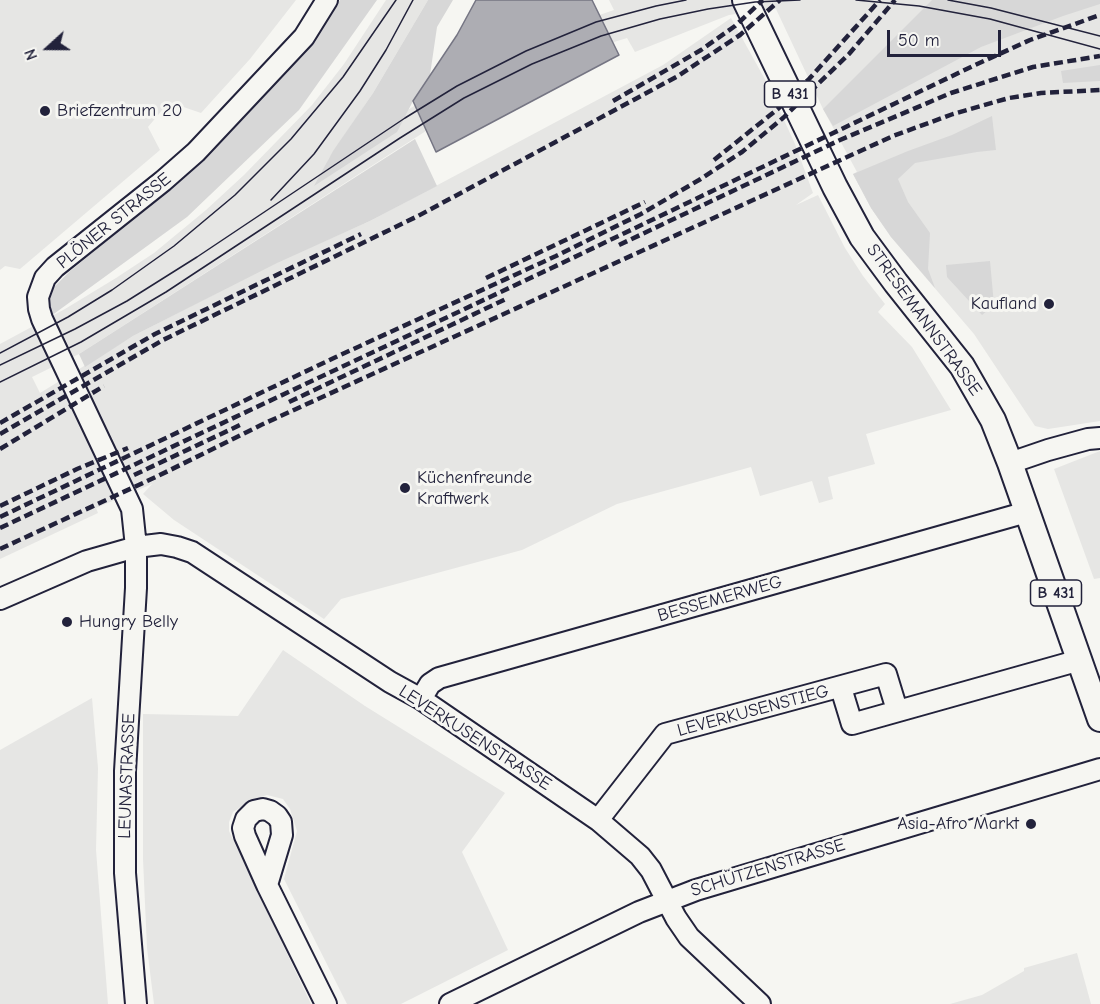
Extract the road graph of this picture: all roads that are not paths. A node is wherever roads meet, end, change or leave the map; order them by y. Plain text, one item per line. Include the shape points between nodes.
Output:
1 (327, 0) edge
2 (746, 0) edge
3 (1100, 438) edge
4 (1011, 463) junction
5 (1028, 512) junction
6 (136, 547) junction
7 (0, 599) edge
8 (1080, 660) junction
9 (841, 688) junction
10 (421, 699) junction
11 (897, 710) junction
12 (1100, 719) edge
13 (1100, 769) edge
14 (598, 820) junction
15 (267, 885) dead end
16 (667, 901) junction
17 (136, 1004) edge
18 (326, 1004) edge
19 (450, 1004) edge
20 (760, 1004) edge

1 - 6 street, PLÖNER STRASSE via 304,38 196,152 55,267 41,288 38,297 42,319 128,498
2 - 4 main road, STRESEMANNSTRASSE / B 431 via 854,223 962,366 993,420
3 - 4 street
4 - 5 main road, STRESEMANNSTRASSE / B 431
5 - 8 main road, STRESEMANNSTRASSE / B 431
5 - 10 street, BESSEMERWEG via 439,678
6 - 7 street, LEVERKUSENSTRASSE via 87,561
6 - 10 street, LEVERKUSENSTRASSE via 161,544 192,552
6 - 17 street, LEUNASTRASSE via 124,862
8 - 11 street, LEVERKUSENSTIEG
8 - 12 main road, STRESEMANNSTRASSE / B 431
9 - 11 street, LEVERKUSENSTIEG via 852,724
9 - 11 street, LEVERKUSENSTIEG via 886,674
9 - 14 street, LEVERKUSENSTIEG via 665,734
10 - 14 street, LEVERKUSENSTRASSE
13 - 16 street, SCHÜTZENSTRASSE
14 - 16 street, LEVERKUSENSTRASSE via 640,856
15 - 18 street
16 - 19 street, SCHÜTZENSTRASSE
16 - 20 street, LEVERKUSENSTRASSE via 689,937

